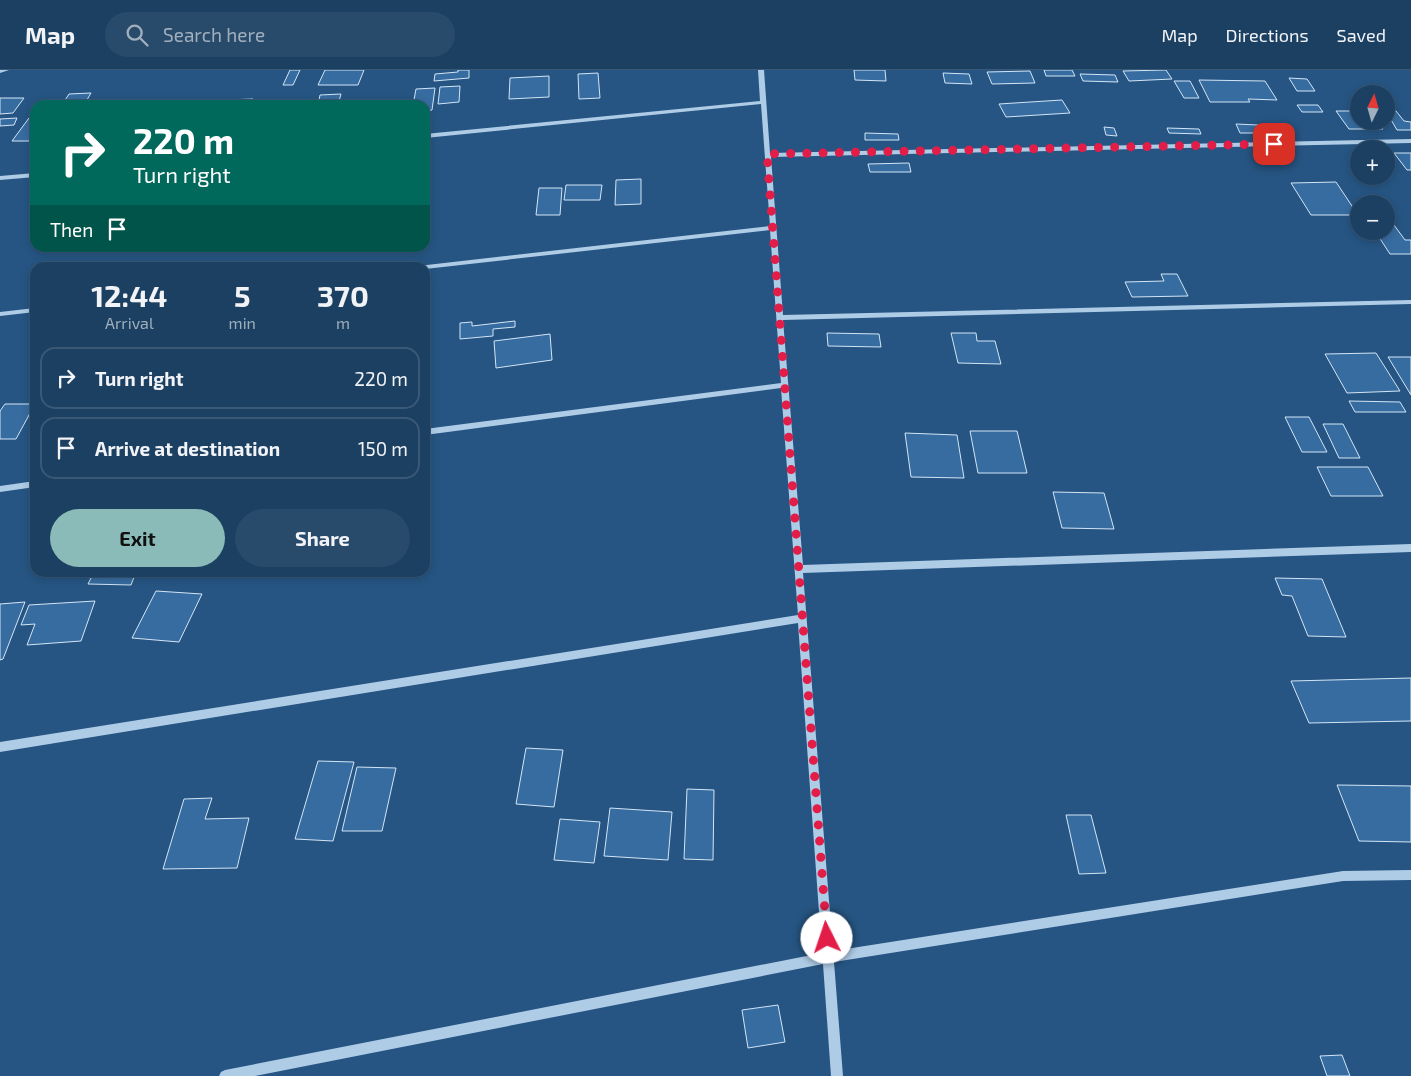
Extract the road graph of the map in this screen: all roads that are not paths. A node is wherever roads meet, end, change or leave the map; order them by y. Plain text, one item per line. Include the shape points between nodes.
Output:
1 (0, 70) edge
2 (6, 70) edge
3 (760, 70) edge
4 (763, 102) junction
5 (430, 135) edge
6 (1411, 141) edge
7 (767, 154) junction
8 (30, 175) edge
9 (0, 178) edge
10 (772, 228) junction
11 (430, 267) edge
12 (1411, 302) edge
13 (30, 311) edge
14 (0, 314) edge
15 (779, 318) junction
16 (784, 385) junction
17 (430, 431) edge
18 (30, 485) edge
19 (0, 489) edge
20 (1411, 548) edge
21 (799, 569) junction
22 (802, 618) junction
23 (0, 747) edge
24 (1411, 875) edge
25 (828, 957) junction
26 (225, 1076) edge
27 (838, 1076) edge

1 - 2 street
3 - 4 street
4 - 5 street
4 - 7 street
6 - 7 street
7 - 10 street
8 - 9 street
10 - 11 street
10 - 15 street
12 - 15 street
13 - 14 street
15 - 16 street
16 - 17 street
16 - 21 street
18 - 19 street
20 - 21 street
21 - 22 street
22 - 23 street
22 - 25 street
24 - 25 street via 1342,876
25 - 26 street
25 - 27 street

